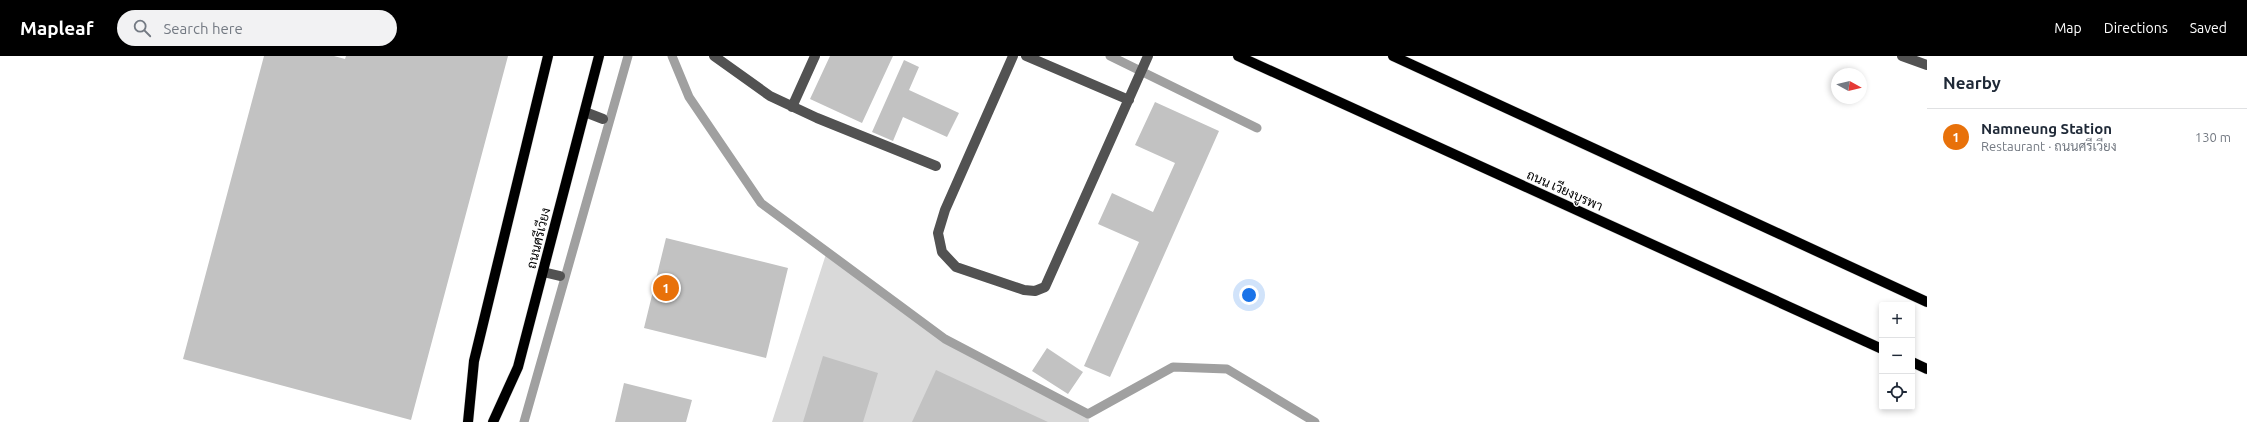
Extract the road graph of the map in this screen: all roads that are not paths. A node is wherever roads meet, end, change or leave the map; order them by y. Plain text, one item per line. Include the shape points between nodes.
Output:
1 (548, 56) edge
2 (599, 56) edge
3 (714, 56) edge
4 (815, 56) edge
5 (1013, 56) edge
6 (1026, 56) edge
7 (1148, 56) edge
8 (1238, 56) edge
9 (1393, 56) edge
10 (1902, 56) edge
11 (1927, 65) edge
12 (1129, 100) junction
13 (792, 107) junction
14 (585, 112) junction
15 (603, 118) dead end
16 (936, 166) dead end
17 (543, 272) junction
18 (560, 276) dead end
19 (1927, 302) edge
20 (1879, 348) edge
21 (1915, 363) edge
22 (1927, 369) edge
23 (468, 422) edge
24 (493, 422) edge

1 - 23 main road via 474,362
2 - 14 main road, ถนนศรีเวียง
3 - 13 lane via 770,96
4 - 13 lane
5 - 12 lane via 945,210 938,233 942,252 956,267 1024,290 1035,291 1045,287
6 - 12 lane
7 - 12 lane
8 - 20 main road, ถนน เวียงบูรพา
9 - 19 main road
10 - 11 lane
13 - 16 lane
14 - 15 lane
14 - 17 main road, ถนนศรีเวียง
17 - 18 lane
17 - 24 main road, ถนนศรีเวียง via 518,367
21 - 22 main road

